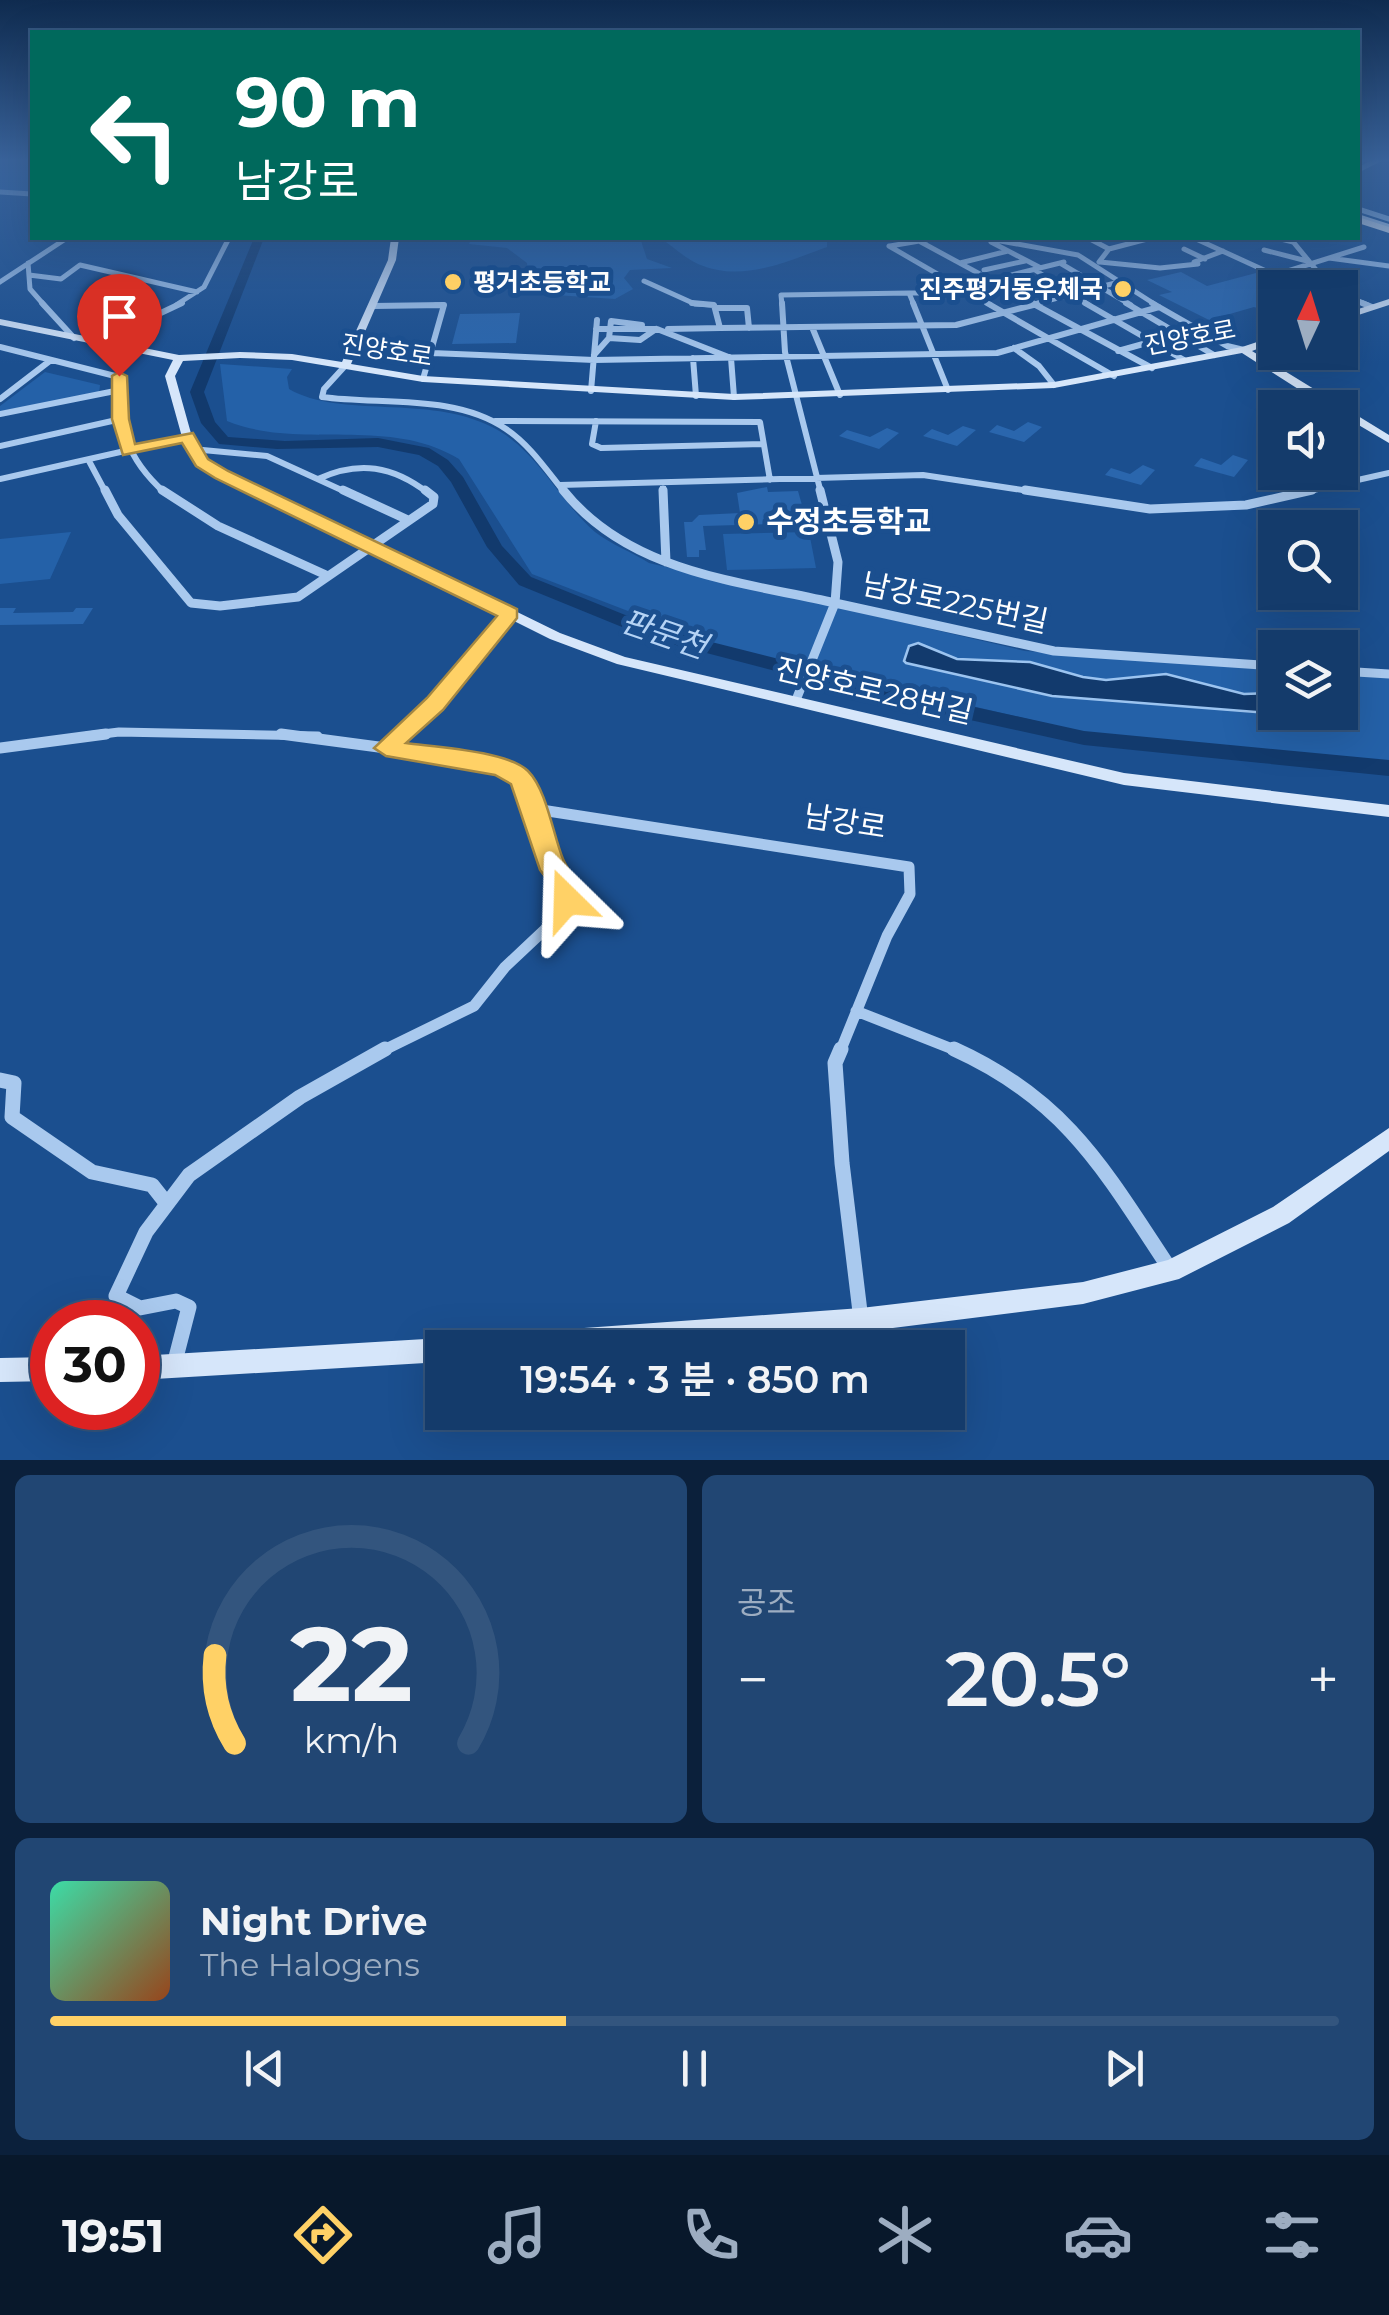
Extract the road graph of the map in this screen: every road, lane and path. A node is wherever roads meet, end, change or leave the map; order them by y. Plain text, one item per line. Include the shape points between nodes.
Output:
1 (64, 240) edge
2 (228, 240) edge
3 (395, 240) edge
4 (925, 240) edge
5 (987, 240) edge
6 (992, 240) edge
7 (1092, 240) edge
8 (1142, 240) edge
9 (1198, 240) edge
10 (1292, 240) edge
11 (919, 241) junction
12 (1284, 245) dead end
13 (1364, 247) dead end
14 (1108, 249) junction
15 (1184, 249) dead end
16 (1264, 250) dead end
17 (1008, 252) junction
18 (1223, 252) junction
19 (1328, 258) junction
20 (1205, 259) junction
21 (1026, 260) junction
22 (1086, 260) junction
23 (1100, 262) junction
24 (1308, 262) junction
25 (28, 263) junction
26 (959, 263) junction
27 (1060, 263) junction
28 (1389, 266) edge
29 (1037, 268) junction
30 (984, 270) dead end
31 (1264, 270) edge
32 (1288, 270) edge
33 (1314, 270) edge
34 (29, 275) junction
35 (644, 280) dead end
36 (990, 280) junction
37 (0, 282) edge
38 (1119, 282) junction
39 (962, 287) junction
40 (1102, 287) junction
41 (197, 292) junction
42 (909, 294) junction
43 (1074, 295) junction
44 (1358, 301) edge
45 (1389, 302) edge
46 (1033, 305) junction
47 (373, 306) junction
48 (1159, 307) junction
49 (1372, 307) junction
50 (716, 308) junction
51 (1140, 312) junction
52 (1358, 312) edge
53 (1005, 313) junction
54 (597, 320) dead end
55 (1112, 320) junction
56 (0, 322) edge
57 (924, 326) junction
58 (781, 327) junction
59 (812, 327) junction
60 (720, 328) junction
61 (748, 328) junction
62 (596, 329) junction
63 (657, 329) junction
64 (1197, 329) junction
65 (1078, 330) junction
66 (609, 334) junction
67 (1178, 334) junction
68 (74, 338) junction
69 (1048, 338) junction
70 (1149, 342) junction
71 (96, 344) junction
72 (1258, 345) edge
73 (0, 346) edge
74 (1014, 348) junction
75 (1244, 350) junction
76 (1118, 351) junction
77 (432, 352) junction
78 (936, 354) junction
79 (1214, 355) junction
80 (789, 356) junction
81 (821, 356) junction
82 (594, 357) junction
83 (183, 358) junction
84 (693, 358) junction
85 (731, 358) junction
86 (50, 360) junction
87 (1184, 360) junction
88 (345, 366) junction
89 (1152, 368) junction
90 (1114, 376) junction
91 (423, 379) junction
92 (0, 381) edge
93 (19, 384) junction
94 (1054, 385) junction
95 (120, 390) junction
96 (948, 390) junction
97 (1308, 390) edge
98 (591, 391) junction
99 (840, 395) junction
100 (696, 396) junction
101 (734, 397) junction
102 (797, 397) junction
103 (0, 398) edge
104 (0, 414) edge
105 (120, 419) junction
106 (492, 420) junction
107 (596, 421) junction
108 (1358, 421) edge
109 (1389, 440) edge
110 (190, 443) junction
111 (763, 444) junction
112 (0, 446) edge
113 (129, 451) junction
114 (89, 461) junction
115 (1389, 473) edge
116 (818, 477) junction
117 (0, 479) edge
118 (318, 479) junction
119 (770, 480) junction
120 (663, 483) junction
121 (560, 485) junction
122 (408, 520) junction
123 (368, 546) junction
124 (666, 562) junction
125 (326, 576) junction
126 (835, 602) junction
127 (510, 614) junction
128 (1258, 665) edge
129 (1358, 671) edge
130 (1389, 674) edge
131 (798, 696) junction
132 (0, 748) edge
133 (386, 748) junction
134 (535, 809) junction
135 (1389, 811) edge
136 (856, 1011) junction
137 (0, 1080) edge
138 (1389, 1138) edge
139 (167, 1204) junction
140 (1171, 1271) junction
141 (861, 1320) junction
142 (722, 1330) edge
143 (425, 1351) edge
144 (160, 1368) edge
145 (173, 1368) junction
146 (30, 1369) edge
147 (0, 1370) edge

1 - 25 street
2 - 41 street via 211,279
3 - 47 street
4 - 11 street
5 - 17 street
6 - 22 street
7 - 14 street
8 - 14 street
9 - 18 street
10 - 12 street
10 - 24 street
11 - 26 street
11 - 39 street via 889,246
13 - 19 street
14 - 23 street
15 - 20 street
16 - 24 street
17 - 21 street
17 - 26 street
18 - 20 street
18 - 31 street
19 - 24 street
19 - 28 street
20 - 23 street via 1160,272
21 - 29 street
21 - 30 street
22 - 23 street
22 - 27 street
22 - 38 street
24 - 32 street
24 - 33 street
25 - 34 street
25 - 37 street
26 - 36 street
27 - 29 street
27 - 40 street
29 - 36 street
29 - 43 street
34 - 41 street via 60,279 80,265
34 - 68 street via 30,288
35 - 50 street
36 - 39 street
36 - 46 street
38 - 40 street
38 - 48 street
39 - 42 street
39 - 53 street
40 - 43 street
40 - 51 street
41 - 71 street
42 - 57 street
42 - 58 street, 남강로225번길 via 781,295
43 - 46 street
43 - 55 street
44 - 49 street
45 - 49 street
46 - 53 street
46 - 65 street
47 - 77 street via 444,305
47 - 88 street
48 - 51 street
48 - 64 street
49 - 52 street
50 - 60 street
50 - 61 street via 746,308
51 - 55 street
51 - 67 street
53 - 57 street
53 - 69 street
54 - 62 street
55 - 65 street
55 - 70 street
56 - 68 street, 진양호로
57 - 59 street
57 - 78 street
58 - 59 street
58 - 61 street
58 - 80 street, 남강로225번길
59 - 81 street
60 - 61 street
60 - 63 street
62 - 66 street
62 - 82 street
63 - 66 street via 640,340
63 - 66 street via 610,320
63 - 85 street
64 - 67 street
64 - 75 street
65 - 69 street
65 - 76 street
66 - 82 street
67 - 70 street
67 - 79 street
68 - 71 street, 진양호로
69 - 74 street
69 - 90 street
70 - 76 street
70 - 87 street
71 - 83 street, 진양호로
72 - 75 street, 진양호로
73 - 86 street
74 - 78 street
74 - 94 street
75 - 79 street, 진양호로
75 - 97 street
76 - 89 street
77 - 82 street
77 - 91 street
78 - 81 street
78 - 96 street
79 - 87 street, 진양호로
80 - 81 street
80 - 85 street
80 - 102 street, 남강로225번길
81 - 99 street
82 - 84 street
82 - 98 street
83 - 88 street, 진양호로 via 292,357
83 - 110 street via 170,376
84 - 85 street
84 - 100 street
85 - 101 street
86 - 93 street
86 - 95 street via 119,376
87 - 89 street, 진양호로
88 - 91 street, 진양호로
88 - 106 street via 322,396 428,404
89 - 90 street, 진양호로
90 - 94 street, 진양호로
91 - 98 street, 진양호로
92 - 93 street
93 - 103 street
94 - 96 street, 진양호로
95 - 104 street
95 - 105 street
96 - 99 street, 진양호로
98 - 100 street, 진양호로
99 - 102 street, 진양호로
100 - 101 street, 진양호로
101 - 102 street, 진양호로
102 - 116 street, 남강로225번길
105 - 112 street
105 - 113 street
106 - 107 street
106 - 121 street
107 - 111 street via 760,422
107 - 111 street via 592,444 601,448
108 - 109 street
110 - 113 street
110 - 118 street via 267,456
110 - 123 street, 진양호로28번길 via 202,462 222,474
111 - 119 street
113 - 114 street
113 - 125 street via 164,492
114 - 117 street
114 - 125 street via 118,515 191,603 298,596
115 - 116 street via 1202,509 1150,509 923,474
116 - 119 street
116 - 126 street, 남강로225번길 via 838,562
118 - 122 street
118 - 122 street via 345,464 392,472 434,497
119 - 120 street
120 - 121 street
120 - 124 street
121 - 124 street via 602,531
122 - 123 street
123 - 125 street
123 - 127 street, 진양호로28번길
124 - 126 street
126 - 128 street, 남강로225번길 via 1054,651
126 - 131 street
127 - 131 street, 진양호로28번길 via 622,661
127 - 133 street via 435,704
129 - 130 street
131 - 135 street, 진양호로28번길 via 1124,780
132 - 133 street via 119,732 305,734
133 - 134 street via 500,767 520,778
134 - 136 street, 남강로 via 910,867 910,894
134 - 139 street via 553,870 565,882 567,900 556,920 474,1006 300,1097 189,1176
136 - 140 street via 974,1057 1051,1108
136 - 141 street, 남강로 via 835,1062
137 - 139 street via 14,1083 12,1117 92,1172 152,1185
138 - 140 street via 1281,1215
139 - 145 street via 116,1296 140,1308 176,1301 189,1307
140 - 141 street via 1083,1293
141 - 142 street
143 - 145 street
144 - 145 street
146 - 147 street

